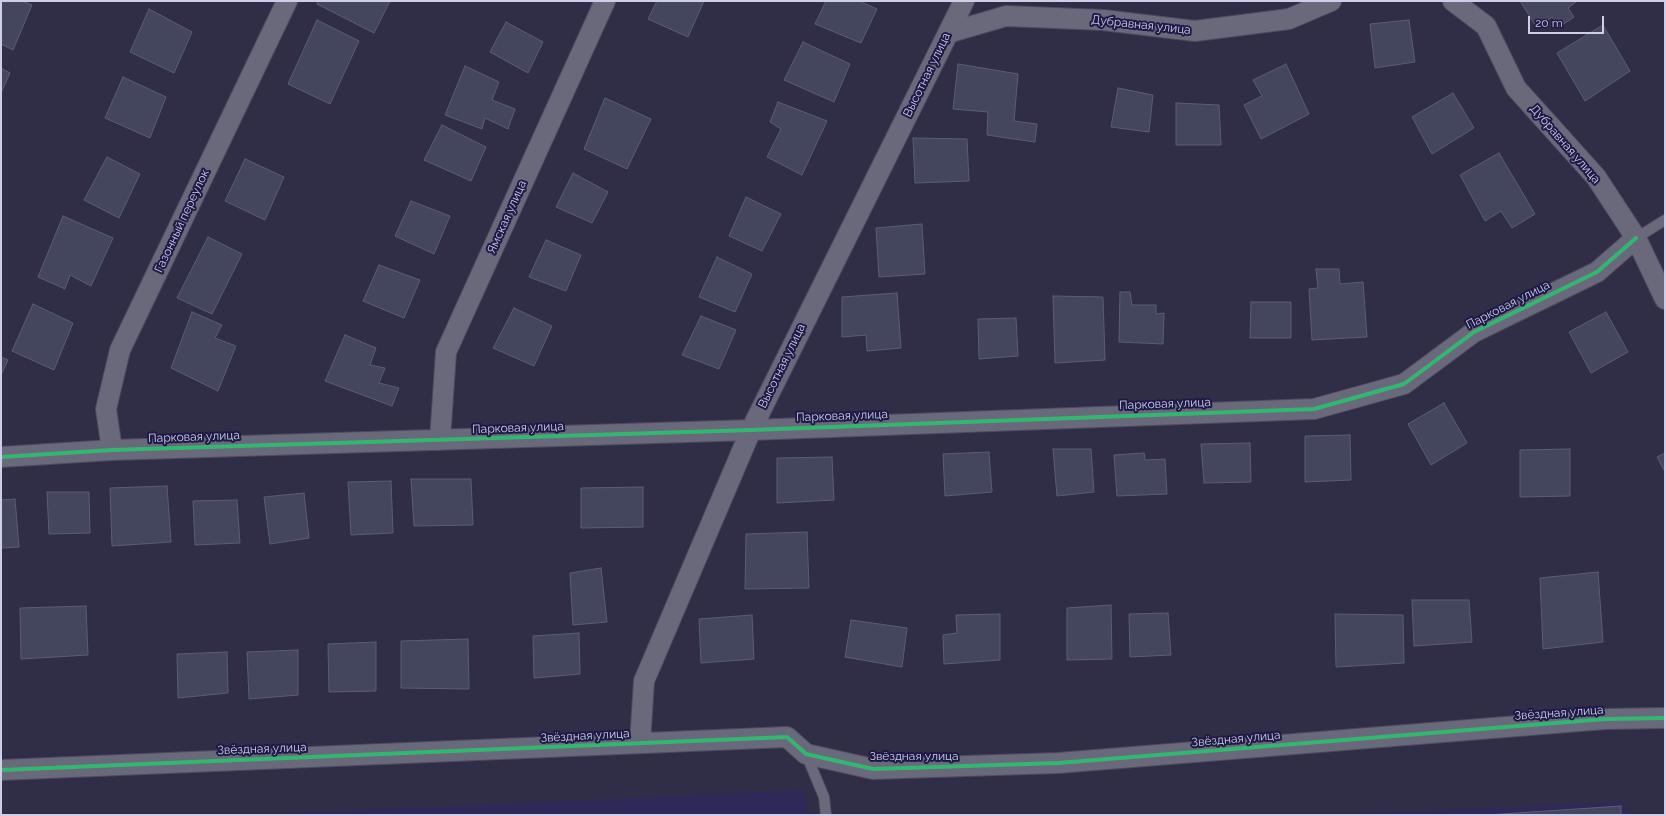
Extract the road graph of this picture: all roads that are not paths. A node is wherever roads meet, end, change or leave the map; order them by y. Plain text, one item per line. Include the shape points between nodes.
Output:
1 (287, 1) edge
2 (605, 1) edge
3 (964, 1) edge
4 (1331, 1) edge
5 (1453, 1) edge
6 (948, 33) junction
7 (1665, 220) edge
8 (1636, 238) junction
9 (1665, 299) edge
10 (751, 430) junction
11 (440, 440) junction
12 (112, 450) junction
13 (1, 458) edge
14 (1665, 718) edge
15 (640, 743) junction
16 (806, 754) junction
17 (1, 770) edge
18 (826, 815) edge

1 - 12 street, Газонный переулок via 120,350 106,409
2 - 11 street, Ямская улица via 446,352
3 - 6 street, Высотная улица
4 - 6 street, Дубравная улица via 1289,19 1195,31 1103,20 1006,16
5 - 8 street, Дубравная улица via 1486,26 1516,88 1596,177
6 - 10 street, Высотная улица
7 - 8 lane
8 - 9 street, Дубравная улица
8 - 10 street, Парковая улица via 1597,272 1474,332 1404,384 1314,409
10 - 11 street, Парковая улица
10 - 15 street, Высотная улица via 644,681
11 - 12 street, Парковая улица
12 - 13 street, Парковая улица
14 - 16 street, Звёздная улица via 1605,719 1058,763 874,769
15 - 16 street, Звёздная улица via 787,737
15 - 17 street, Звёздная улица
16 - 18 lane via 824,797

